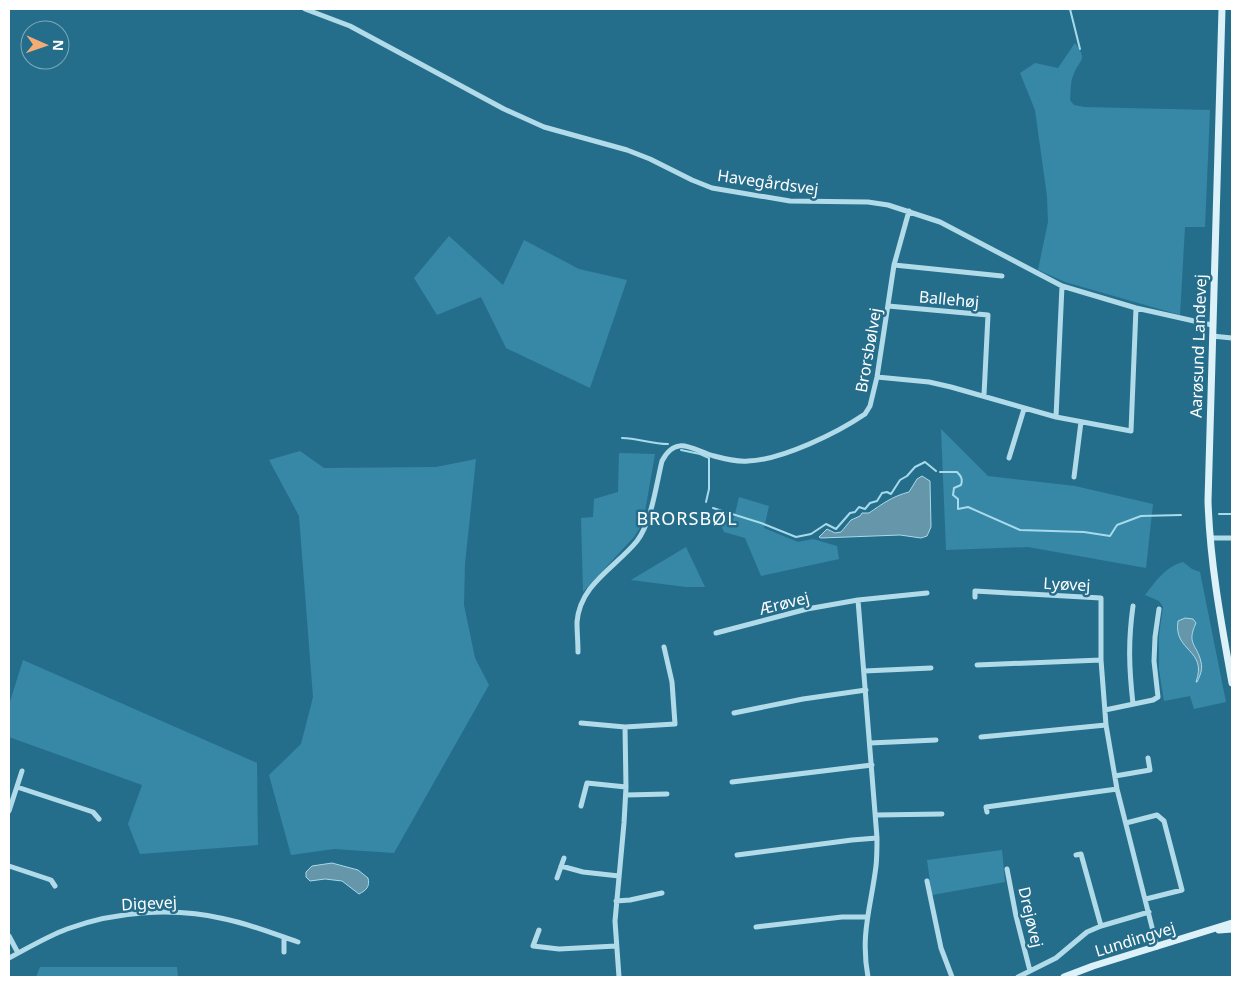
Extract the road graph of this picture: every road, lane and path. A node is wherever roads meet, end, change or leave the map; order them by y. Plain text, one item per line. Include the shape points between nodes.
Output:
1 (305, 9) edge
2 (1222, 9) edge
3 (909, 211) junction
4 (894, 264) junction
5 (1002, 276) dead end
6 (1062, 286) junction
7 (888, 306) junction
8 (1136, 308) junction
9 (1212, 325) junction
10 (1212, 336) junction
11 (1232, 338) edge
12 (878, 377) junction
13 (984, 395) junction
14 (1024, 409) junction
15 (1056, 417) junction
16 (1081, 422) junction
17 (1009, 458) dead end
18 (1074, 476) dead end
19 (1210, 538) junction
20 (1232, 538) edge
21 (926, 594) dead end
22 (975, 597) dead end
23 (858, 600) junction
24 (1133, 606) dead end
25 (1159, 610) dead end
26 (716, 633) dead end
27 (664, 647) dead end
28 (578, 652) dead end
29 (1101, 660) junction
30 (977, 665) dead end
31 (931, 668) dead end
32 (864, 671) junction
33 (1232, 683) edge
34 (866, 690) junction
35 (1133, 704) junction
36 (1105, 710) junction
37 (734, 713) dead end
38 (581, 723) dead end
39 (1106, 725) junction
40 (626, 727) junction
41 (982, 737) dead end
42 (936, 740) dead end
43 (870, 743) junction
44 (1148, 758) dead end
45 (872, 765) junction
46 (22, 771) dead end
47 (1115, 776) junction
48 (732, 782) dead end
49 (17, 787) junction
50 (626, 787) junction
51 (1118, 789) junction
52 (666, 794) dead end
53 (626, 796) junction
54 (581, 806) dead end
55 (9, 811) edge
56 (987, 812) dead end
57 (942, 814) dead end
58 (876, 815) junction
59 (99, 819) dead end
60 (1126, 823) junction
61 (877, 838) junction
62 (737, 855) dead end
63 (1076, 855) dead end
64 (564, 858) dead end
65 (9, 866) edge
66 (561, 866) junction
67 (1007, 869) dead end
68 (619, 876) junction
69 (557, 878) dead end
70 (927, 881) dead end
71 (55, 886) dead end
72 (662, 893) dead end
73 (1146, 899) junction
74 (616, 902) junction
75 (1149, 912) junction
76 (866, 917) junction
77 (1232, 923) edge
78 (1101, 926) junction
79 (756, 927) dead end
80 (1232, 929) edge
81 (539, 930) dead end
82 (1214, 930) junction
83 (9, 936) edge
84 (284, 937) junction
85 (298, 942) dead end
86 (616, 946) junction
87 (1156, 946) junction
88 (284, 952) dead end
89 (18, 953) junction
90 (9, 958) edge
91 (1030, 971) junction
92 (868, 976) edge
93 (619, 977) edge
94 (861, 977) edge
95 (952, 977) edge
96 (1018, 977) edge
97 (1065, 977) edge

1 - 3 street, Havegårdsvej via 350,26 504,110 544,127 650,158 712,188 798,201 868,202
2 - 9 street, Aarøsund Landevej
3 - 4 street, Brorsbølvej
3 - 6 street, Havegårdsvej via 940,222
4 - 5 street, Ballehøj
4 - 7 street, Brorsbølvej
6 - 8 street, Havegårdsvej
6 - 15 street
7 - 12 street, Brorsbølvej
7 - 13 street, Ballehøj via 988,315
8 - 9 street, Havegårdsvej
8 - 16 street via 1131,431
9 - 10 street, Aarøsund Landevej
10 - 11 street
10 - 19 street, Aarøsund Landevej via 1208,471
12 - 13 street via 928,382
12 - 28 street, Brorsbølvej via 865,414 812,443 790,451 748,462 713,456 683,446 673,447 666,453 646,525 637,540 590,587 582,602 577,620
13 - 14 street
14 - 15 street
14 - 17 street
15 - 16 street
16 - 18 street
19 - 20 street
19 - 33 street, Aarøsund Landevej via 1215,590
21 - 23 street, Ærøvej
22 - 29 street, Lyøvej via 975,592 1101,598
23 - 26 street, Ærøvej
23 - 32 street
24 - 35 street via 1128,655
25 - 35 street via 1154,662 1158,697
27 - 40 street via 672,682 675,724
29 - 30 street
29 - 36 street, Lyøvej
31 - 32 street
32 - 34 street
34 - 37 street
34 - 43 street
35 - 36 street
36 - 39 street, Lyøvej
38 - 40 street
39 - 41 street
39 - 47 street, Lyøvej
40 - 50 street
42 - 43 street
43 - 45 street
44 - 47 street via 1150,770
45 - 48 street
45 - 58 street
46 - 49 street
47 - 51 street, Lyøvej
49 - 55 street
49 - 59 street via 94,812
50 - 53 street
50 - 54 street via 587,783
51 - 56 street via 986,808
51 - 60 street, Lyøvej
52 - 53 street
53 - 68 street
57 - 58 street
58 - 61 street
60 - 73 street, Lyøvej
60 - 73 street via 1157,815 1164,821 1177,870 1182,890
61 - 62 street
61 - 76 street via 876,864
63 - 78 street via 1081,854
64 - 66 street
65 - 71 street via 51,880
66 - 68 street
66 - 69 street
67 - 91 street, Drejøvej
68 - 74 street
70 - 95 street via 941,948
72 - 74 street
73 - 75 street, Lyøvej
74 - 86 street
75 - 78 street, Drejøvej
75 - 87 street, Lyøvej
76 - 79 street
76 - 92 street via 864,946
77 - 82 street, Lundingvej
78 - 91 street, Drejøvej via 1087,932 1056,958
80 - 82 street, Lundingvej
81 - 86 street via 533,946 559,950
82 - 87 street, Lundingvej
83 - 89 street
84 - 85 street, Digevej
84 - 88 street
84 - 89 street, Digevej via 224,918 159,912 120,916 68,929
86 - 93 street
87 - 97 street, Lundingvej
89 - 90 street, Digevej
91 - 96 street, Drejøvej
92 - 94 street

